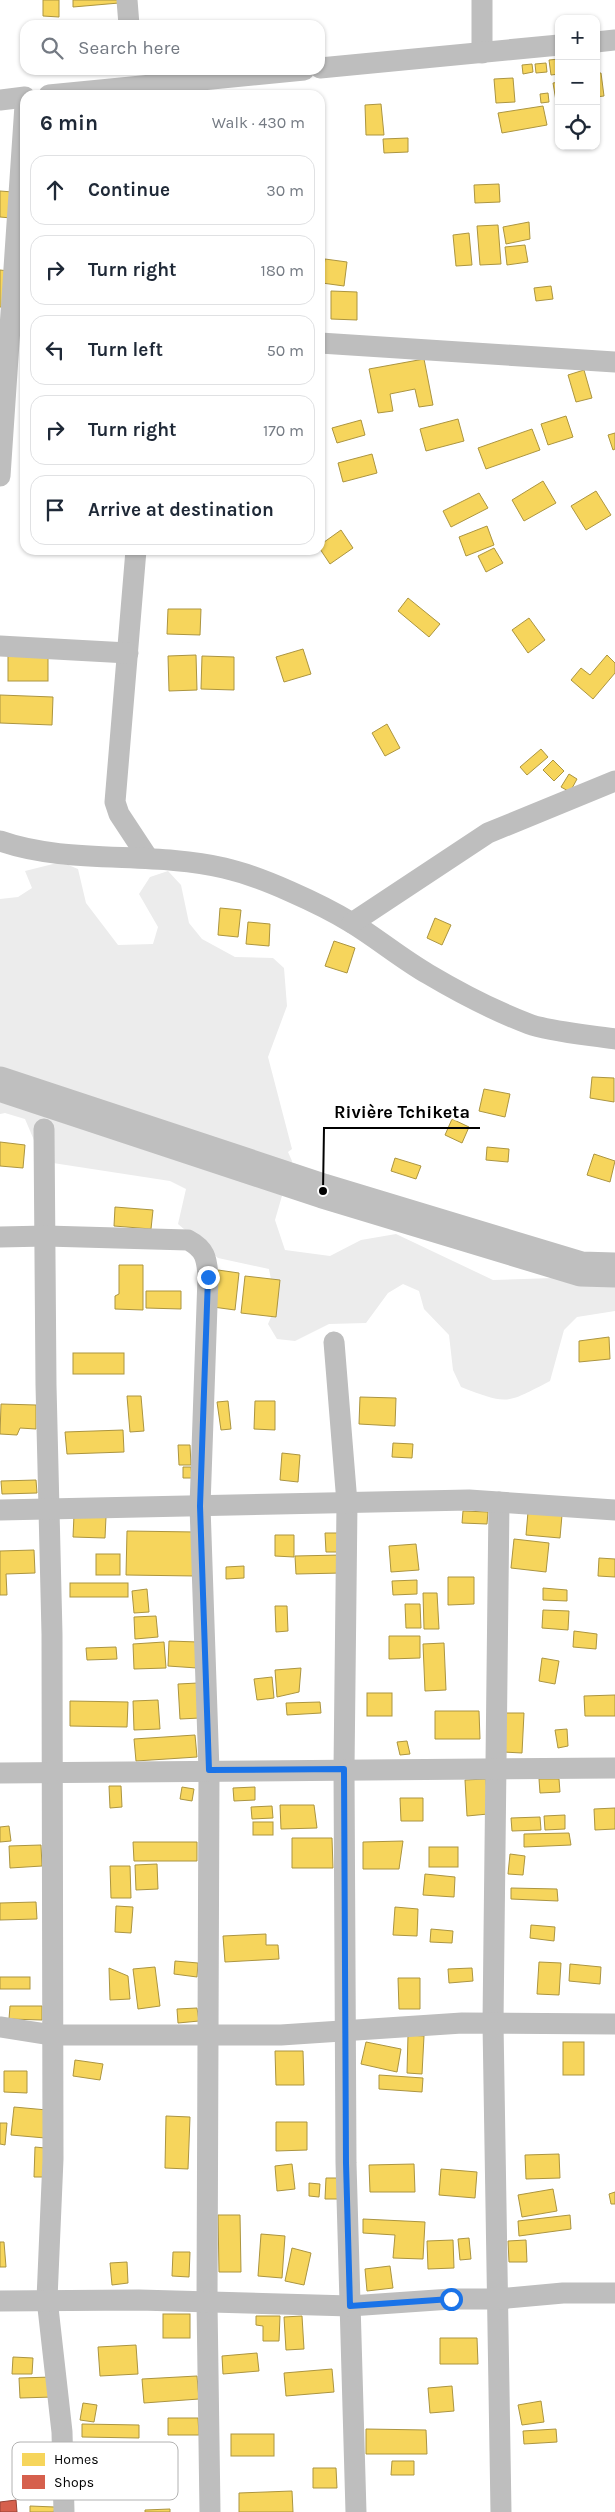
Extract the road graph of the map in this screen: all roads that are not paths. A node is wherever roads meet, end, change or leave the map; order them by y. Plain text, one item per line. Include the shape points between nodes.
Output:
1 (127, 0) edge
2 (482, 0) edge
3 (129, 20) edge
4 (615, 40) edge
5 (600, 42) edge
6 (555, 45) edge
7 (482, 53) junction
8 (325, 68) edge
9 (267, 75) edge
10 (132, 78) edge
11 (163, 89) edge
12 (73, 90) edge
13 (20, 98) edge
14 (0, 100) edge
15 (20, 163) edge
16 (12, 325) edge
17 (325, 343) edge
18 (615, 362) edge
19 (0, 476) edge
20 (136, 555) edge
21 (0, 646) edge
22 (128, 653) junction
23 (615, 781) edge
24 (0, 841) edge
25 (148, 858) junction
26 (352, 923) junction
27 (615, 1039) edge
28 (44, 1129) dead end
29 (46, 1236) junction
30 (0, 1237) edge
31 (334, 1342) dead end
32 (499, 1502) junction
33 (347, 1503) junction
34 (200, 1506) junction
35 (51, 1509) junction
36 (0, 1510) edge
37 (615, 1510) edge
38 (615, 1768) edge
39 (344, 1769) junction
40 (495, 1769) junction
41 (209, 1770) junction
42 (53, 1772) junction
43 (0, 1773) edge
44 (493, 2023) junction
45 (615, 2024) edge
46 (0, 2027) edge
47 (345, 2031) junction
48 (52, 2035) junction
49 (209, 2035) junction
50 (615, 2292) edge
51 (47, 2299) junction
52 (498, 2299) junction
53 (0, 2301) edge
54 (207, 2302) junction
55 (350, 2306) junction
56 (62, 2442) edge
57 (210, 2512) edge
58 (356, 2512) edge
59 (501, 2512) edge

1 - 3 street
2 - 7 street
4 - 5 street
6 - 7 street
7 - 8 street
9 - 11 street
10 - 11 street
10 - 12 street
13 - 14 street
15 - 16 street
16 - 19 street
17 - 18 street
20 - 22 street
21 - 22 street
22 - 25 street via 115,802 119,814
23 - 26 street via 488,832
24 - 25 street via 18,848 51,852
25 - 26 street via 225,868 283,889
26 - 27 street via 427,974 531,1025
28 - 29 street
29 - 30 street
29 - 34 street via 188,1240 200,1247 207,1258
29 - 35 street via 46,1385
31 - 33 street
32 - 33 street
32 - 37 street
32 - 40 street
33 - 34 street
33 - 39 street
34 - 35 street
34 - 41 street
35 - 36 street
35 - 42 street
38 - 40 street
39 - 40 street
39 - 41 street
39 - 47 street
40 - 44 street
41 - 42 street
41 - 49 street
42 - 43 street
42 - 48 street
44 - 45 street
44 - 47 street
44 - 52 street
46 - 48 street
47 - 49 street
47 - 55 street
48 - 49 street
48 - 51 street via 53,2159
49 - 54 street
50 - 52 street
51 - 53 street
51 - 54 street
51 - 56 street
52 - 55 street
52 - 59 street
54 - 55 street
54 - 57 street
55 - 58 street

